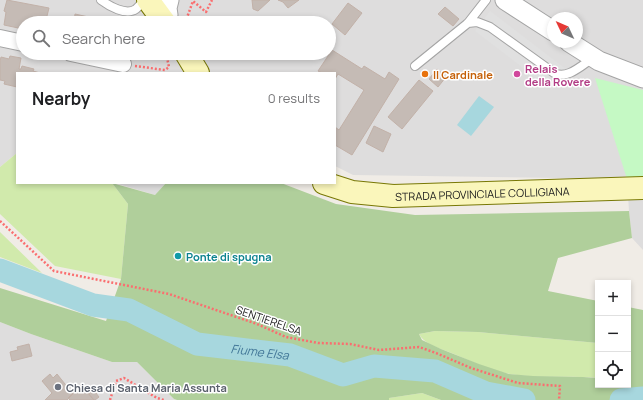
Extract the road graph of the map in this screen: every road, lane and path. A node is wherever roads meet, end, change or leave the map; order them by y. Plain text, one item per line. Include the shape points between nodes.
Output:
1 (101, 0) edge
2 (146, 0) edge
3 (212, 0) edge
4 (486, 0) edge
5 (505, 0) edge
6 (169, 14) edge
7 (468, 23) junction
8 (547, 27) edge
9 (0, 38) edge
10 (16, 41) edge
11 (578, 48) edge
12 (594, 58) junction
13 (104, 60) edge
14 (168, 60) edge
15 (190, 60) edge
16 (123, 64) joint
17 (414, 66) dead end
18 (197, 72) edge
19 (643, 78) edge
20 (327, 184) edge
21 (643, 188) edge
22 (0, 221) edge
23 (110, 400) edge
24 (164, 400) edge
25 (559, 400) edge

1 - 2 lane via 114,8 127,11 136,9
2 - 6 main road
3 - 6 path via 206,12 193,1
4 - 7 lane
5 - 8 street
7 - 12 lane via 477,22 490,27 559,76 569,74
7 - 17 lane
9 - 10 street
11 - 12 street
12 - 19 street
13 - 16 street
14 - 16 path via 169,67 165,70
15 - 18 main road
20 - 21 main road, STRADA PROVINCIALE COLLIGIANA via 352,192 393,196
22 - 25 path, SENTIERELSA via 54,271 169,294 257,324 286,337 379,350 418,348 518,383 560,386
23 - 24 path via 116,381 124,378

